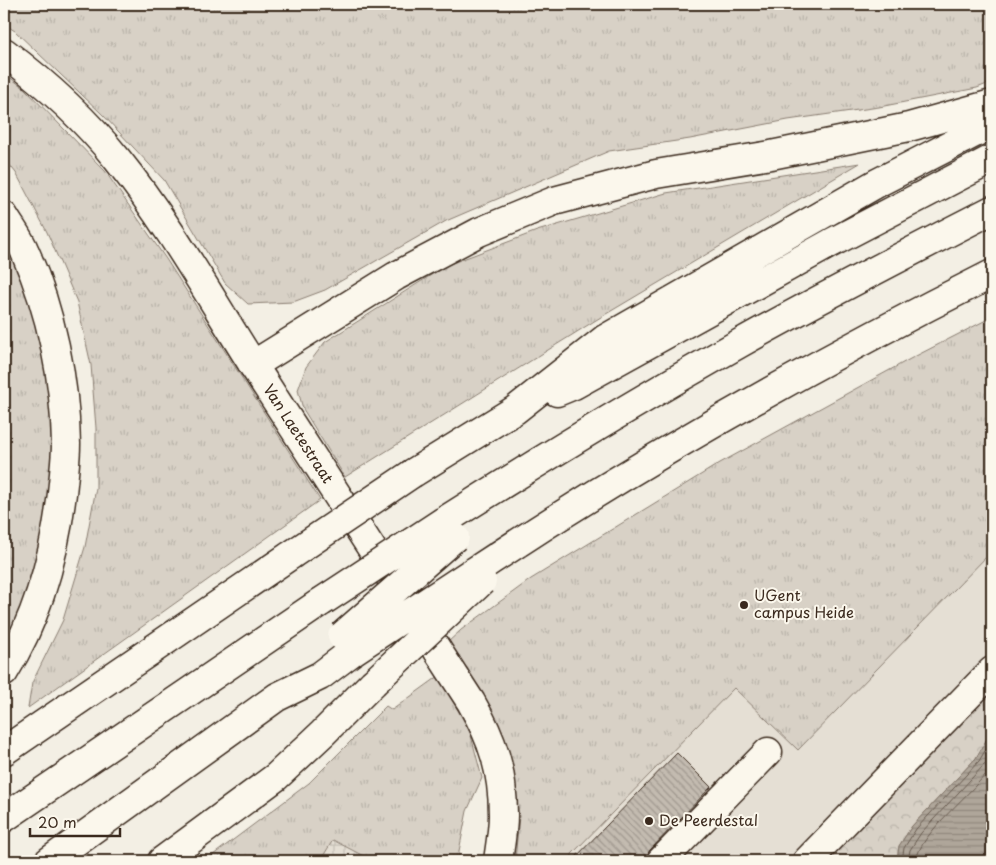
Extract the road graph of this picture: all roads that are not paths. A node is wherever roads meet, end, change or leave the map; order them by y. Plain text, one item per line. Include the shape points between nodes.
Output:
1 (4, 52) edge
2 (992, 104) edge
3 (992, 124) edge
4 (992, 159) edge
5 (992, 210) edge
6 (4, 216) edge
7 (992, 274) edge
8 (253, 365) junction
9 (515, 410) junction
10 (450, 529) junction
11 (478, 576) junction
12 (348, 644) junction
13 (992, 671) edge
14 (4, 672) edge
15 (4, 751) edge
16 (768, 752) dead end
17 (4, 818) edge
18 (49, 861) edge
19 (162, 861) edge
20 (498, 861) edge
21 (661, 861) edge
22 (806, 861) edge

1 - 8 main road, Van Laetestraat via 67,105 117,159 163,224
2 - 8 main road via 909,126 656,174 554,201 478,232 396,276
3 - 9 main road via 879,182 606,339
4 - 9 main road via 830,243 574,384
5 - 10 main road via 742,342 559,449
6 - 14 main road via 25,251 47,312 62,383 66,444 61,507 49,564 33,615
7 - 11 main road via 701,430 511,546
8 - 20 main road, Van Laetestraat via 486,728 502,786 503,817
9 - 15 main road, bridge via 413,473
10 - 12 main road, bridge
10 - 17 main road, bridge via 321,602
11 - 12 main road, bridge
11 - 19 main road, bridge via 323,734 276,777
12 - 18 main road via 310,663 277,697
13 - 22 main road
16 - 21 main road

